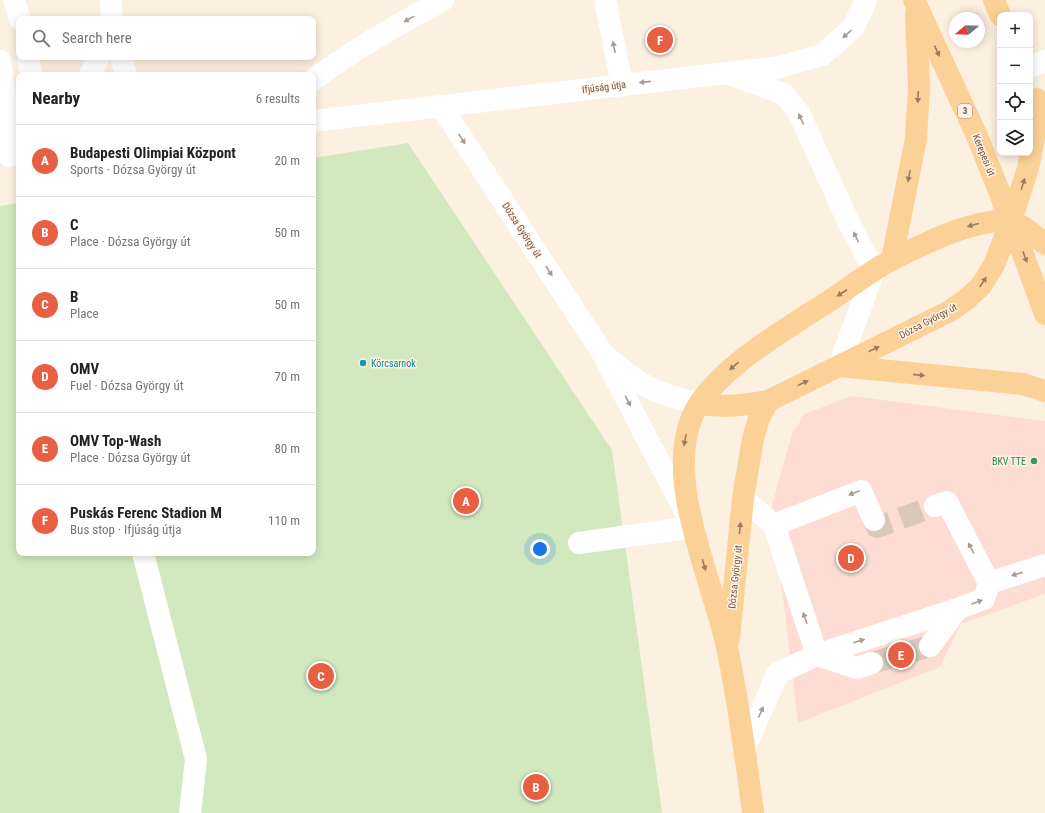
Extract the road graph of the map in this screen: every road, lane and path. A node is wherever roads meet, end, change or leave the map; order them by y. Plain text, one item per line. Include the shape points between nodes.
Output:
1 (14, 0) edge
2 (111, 0) edge
3 (444, 0) edge
4 (605, 0) edge
5 (866, 0) edge
6 (994, 0) edge
7 (915, 1) edge
8 (999, 12) edge
9 (19, 16) edge
10 (112, 16) edge
11 (28, 60) edge
12 (98, 60) edge
13 (122, 60) edge
14 (0, 61) edge
15 (1045, 61) edge
16 (1033, 66) edge
17 (30, 72) edge
18 (92, 72) edge
19 (125, 72) edge
20 (727, 73) junction
21 (316, 78) edge
22 (622, 85) junction
23 (1034, 90) edge
24 (441, 106) junction
25 (316, 121) edge
26 (1045, 121) edge
27 (7, 153) edge
28 (1011, 221) junction
29 (1045, 244) edge
30 (883, 266) junction
31 (1045, 314) edge
32 (603, 354) junction
33 (839, 366) junction
34 (1045, 391) edge
35 (768, 401) junction
36 (699, 404) junction
37 (743, 498) junction
38 (936, 506) tunnel mouth
39 (874, 520) dead end
40 (774, 525) junction
41 (693, 527) junction
42 (579, 543) dead end
43 (144, 556) edge
44 (1045, 565) edge
45 (989, 583) junction
46 (957, 609) junction
47 (930, 646) tunnel mouth
48 (728, 650) junction
49 (818, 655) junction
50 (872, 664) tunnel mouth
51 (745, 747) junction
52 (190, 813) edge
53 (753, 813) edge

1 - 9 street
2 - 10 street
3 -> 21 street via 335,63
22 -> 4 street
5 -> 20 street, Ifjúság útja via 853,28 822,55 779,67
6 - 8 main road
7 -> 28 main road, Kerepesi út / 3 via 977,136
7 -> 30 main road via 919,88 916,138
11 - 17 street
12 - 18 street
13 - 19 street
14 - 27 street via 6,93
15 - 16 street
20 -> 22 street, Ifjúság útja
30 -> 20 street via 848,221 799,113 784,94
22 - 24 street, Ifjúság útja
23 - 26 main road
28 -> 23 main road via 1028,168 1035,134
24 - 25 street, Ifjúság útja
24 -> 32 street, Dózsa György út
28 - 29 main road
28 -> 30 main road, Dózsa György út via 978,224 955,230
28 -> 31 main road, Kerepesi út / 3
33 -> 28 main road, Dózsa György út via 950,311 968,298 981,286 994,266
30 - 33 street
30 -> 36 main road, Dózsa György út via 742,360 717,382
32 - 36 street, Dózsa György út via 648,387
32 -> 41 street, Dózsa György út
33 -> 34 main road via 1023,384
35 -> 33 main road, Dózsa György út
35 - 36 main road via 738,406
35 - 37 main road, Dózsa György út via 759,418 753,439
36 -> 41 main road, Dózsa György út via 687,432 683,461
37 - 40 street
48 -> 37 main road, Dózsa György út
45 -> 38 street via 947,502
39 -> 40 street via 861,491
49 -> 40 street
41 - 42 street
41 -> 48 main road, Dózsa György út
43 - 52 street via 196,759
44 -> 45 street
46 -> 45 street via 984,599
46 - 47 street
49 -> 46 street
48 - 51 main road, Dózsa György út
49 - 50 street via 857,668
51 -> 49 street via 778,673
51 - 53 main road, Dózsa György út

